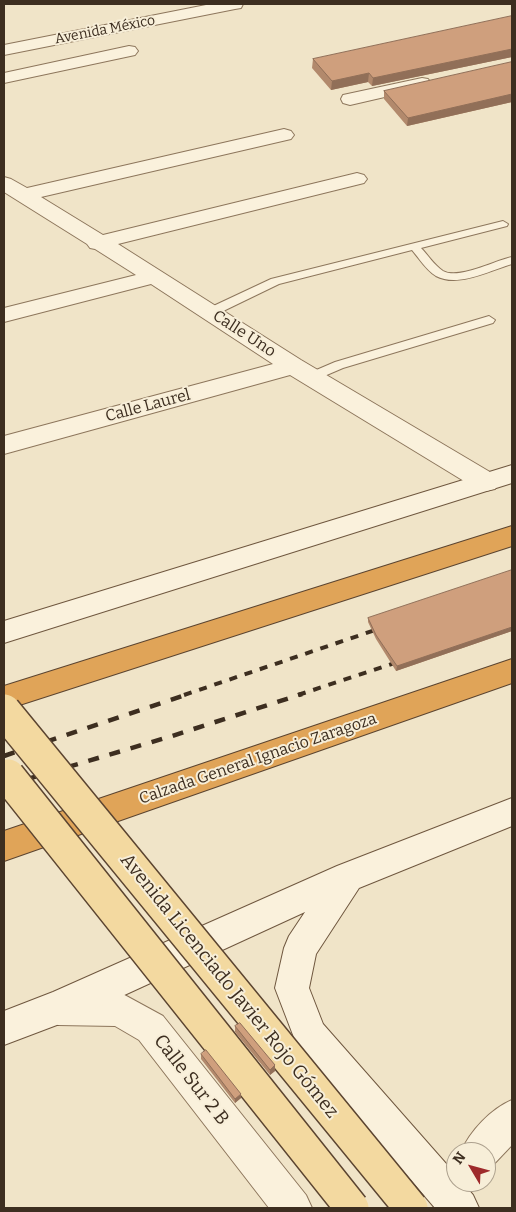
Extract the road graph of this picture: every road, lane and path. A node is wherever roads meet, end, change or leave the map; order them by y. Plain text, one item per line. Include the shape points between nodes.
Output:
1 (235, 4) edge
2 (4, 50) edge
3 (129, 51) dead end
4 (4, 78) edge
5 (436, 80) edge
6 (350, 99) dead end
7 (284, 135) dead end
8 (358, 179) dead end
9 (4, 183) edge
10 (24, 195) junction
11 (503, 224) dead end
12 (97, 242) junction
13 (414, 246) junction
14 (512, 260) edge
15 (153, 277) junction
16 (210, 312) junction
17 (4, 315) edge
18 (489, 320) dead end
19 (302, 372) junction
20 (4, 445) edge
21 (512, 474) edge
22 (486, 482) junction
23 (512, 536) edge
24 (46, 619) junction
25 (4, 621) edge
26 (4, 632) edge
27 (512, 671) edge
28 (4, 698) edge
29 (4, 711) edge
30 (8, 776) dead end
31 (512, 812) edge
32 (4, 846) edge
33 (348, 877) junction
34 (58, 1008) junction
35 (4, 1028) edge
36 (512, 1118) edge
37 (489, 1142) edge
38 (446, 1184) edge
39 (292, 1208) edge
40 (352, 1208) edge
41 (411, 1208) edge

1 - 2 street, Avenida México
3 - 4 street
5 - 6 street
7 - 10 street
8 - 12 street
9 - 10 street, Calle Uno
10 - 12 street, Calle Uno
11 - 13 lane
12 - 15 street, Calle Uno
13 - 14 lane via 437,271 448,276 461,276
13 - 16 lane via 275,281
15 - 16 street, Calle Uno
15 - 17 street
16 - 19 street, Calle Uno
18 - 19 lane via 339,365
19 - 20 street, Calle Laurel
19 - 22 street, Calle Uno
21 - 22 street
22 - 24 street
23 - 28 highway
24 - 25 street
24 - 26 street
27 - 32 highway, Calzada General Ignacio Zaragoza
29 - 41 main road, Avenida Licenciado Javier Rojo Gómez, bridge
30 - 40 main road, bridge
31 - 33 street
33 - 34 street
33 - 38 street, Avenida Licenciado Javier Rojo Gómez via 301,948 292,988 310,1036
34 - 35 street
34 - 39 street, Calle Sur 2 B via 119,1009 151,1028
36 - 37 street

